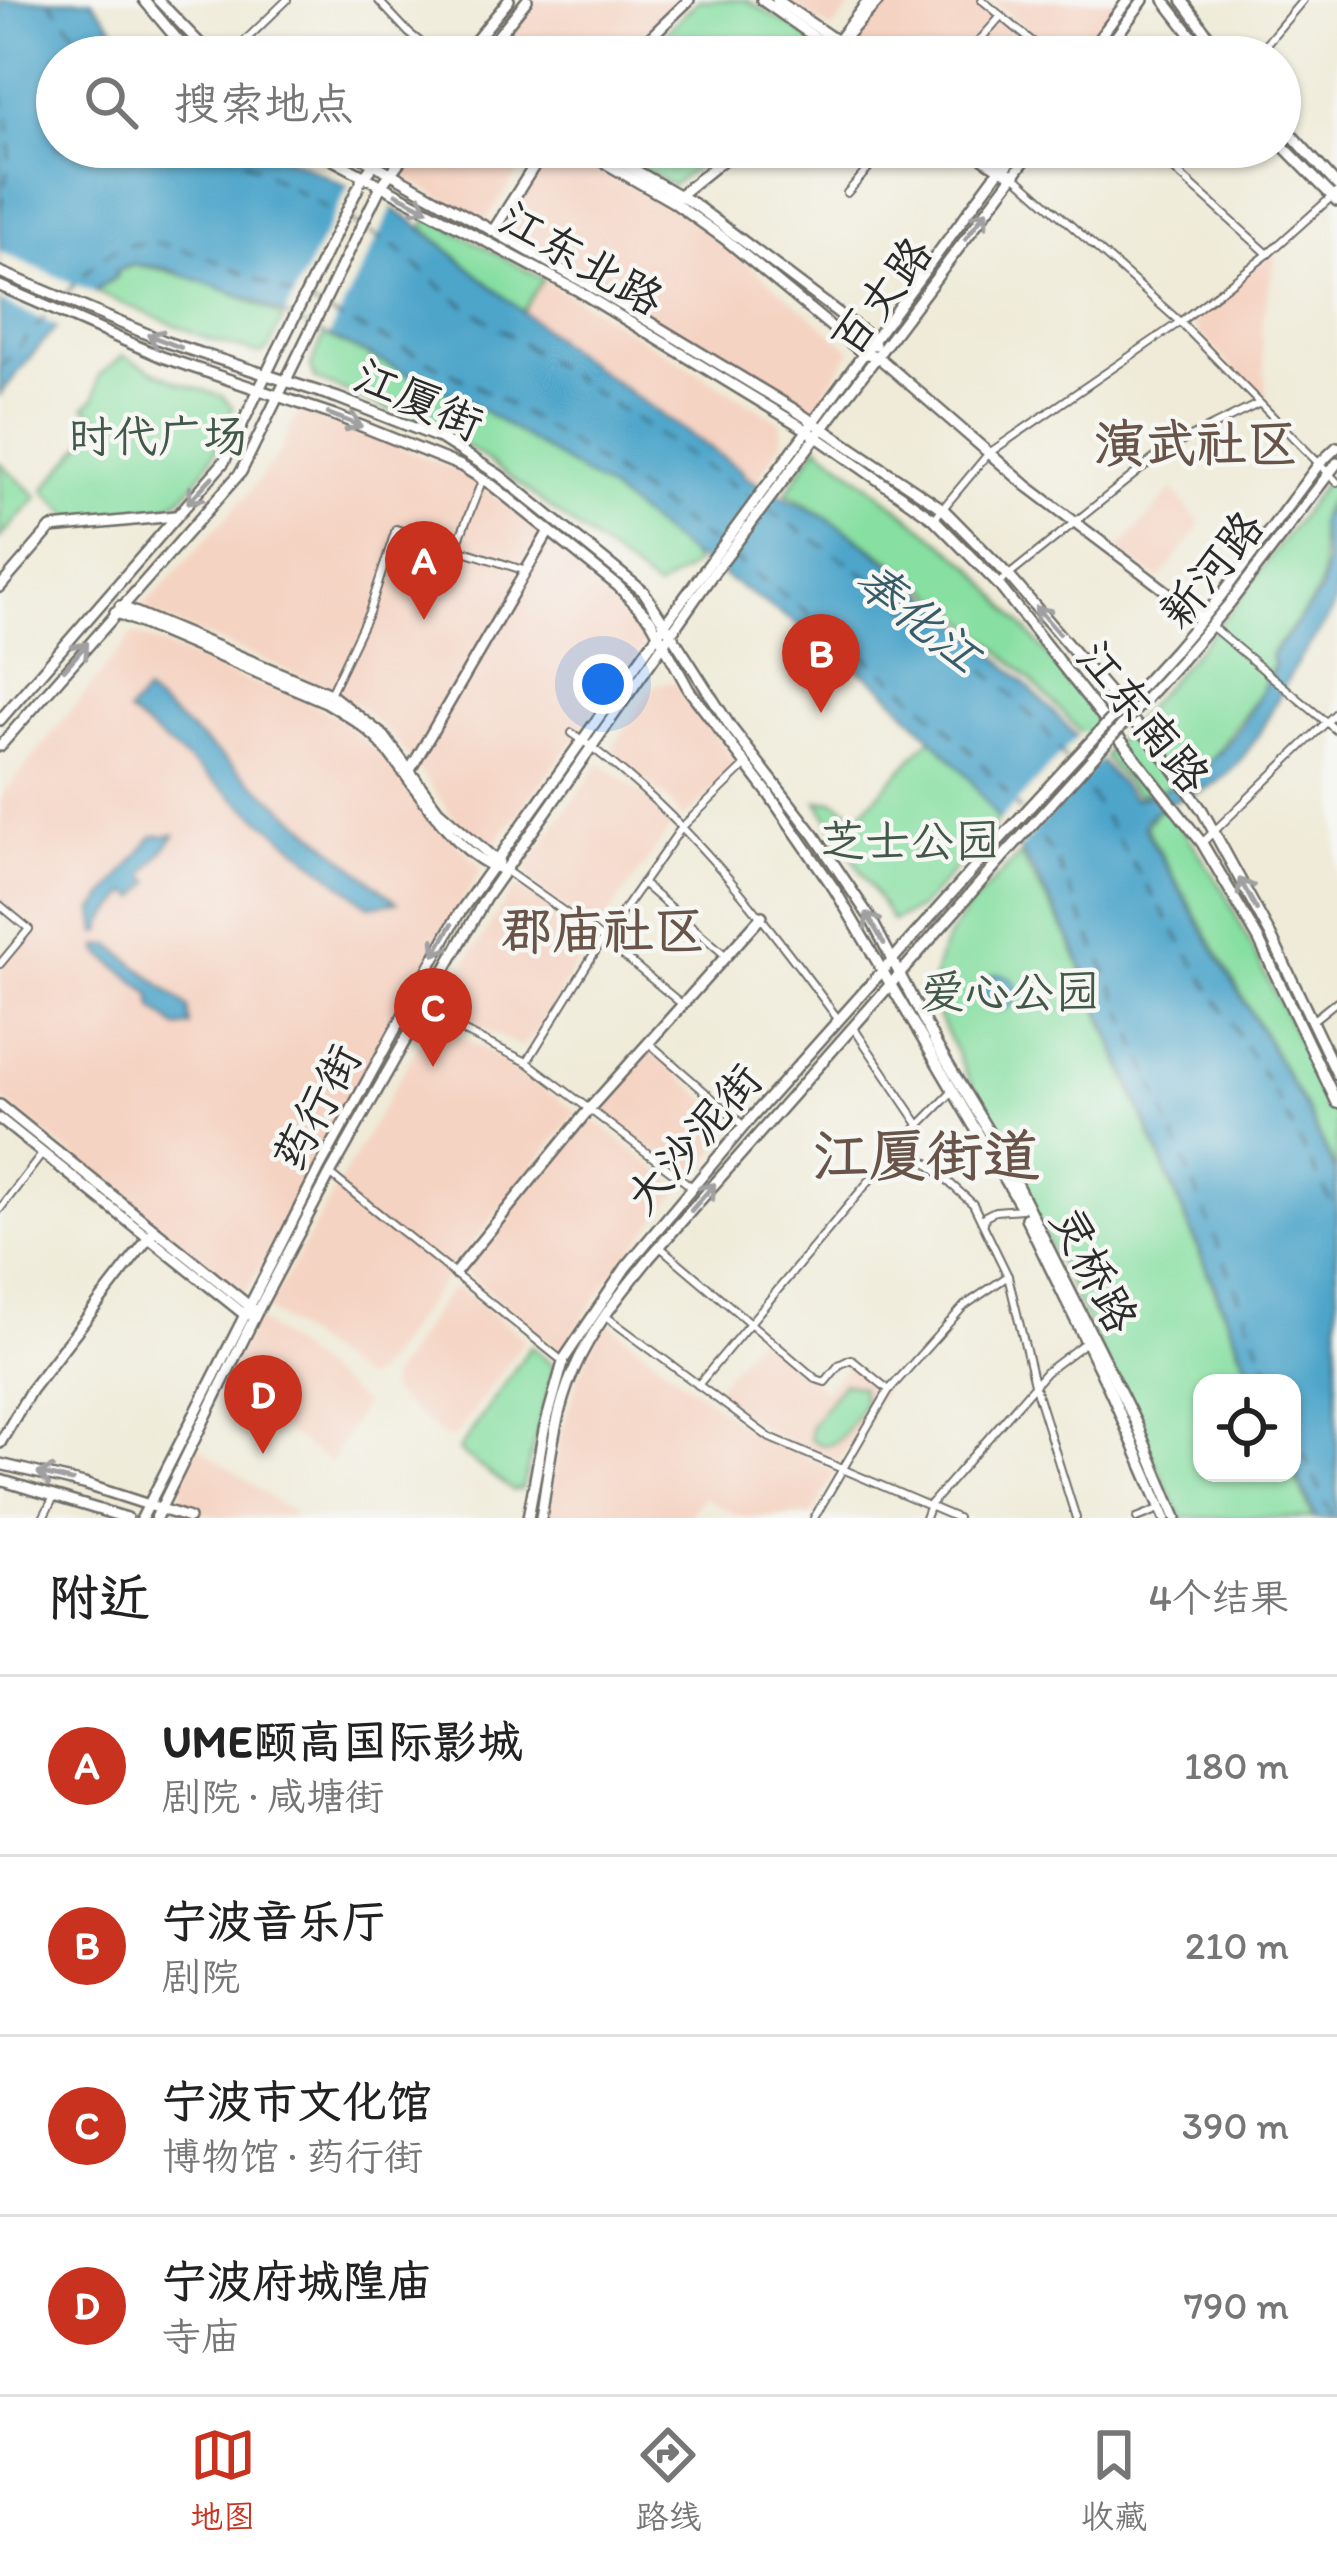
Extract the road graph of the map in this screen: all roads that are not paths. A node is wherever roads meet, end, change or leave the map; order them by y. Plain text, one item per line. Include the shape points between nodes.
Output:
1 (144, 0) edge
2 (158, 0) edge
3 (287, 0) edge
4 (378, 0) edge
5 (509, 0) edge
6 (526, 0) edge
7 (689, 0) edge
8 (762, 0) edge
9 (777, 0) edge
10 (869, 0) edge
11 (879, 0) edge
12 (982, 0) edge
13 (1128, 0) edge
14 (1143, 0) edge
15 (1164, 0) edge
16 (1182, 0) edge
17 (1303, 0) edge
18 (1001, 16) junction
19 (174, 36) edge
20 (192, 36) edge
21 (250, 36) edge
22 (413, 36) edge
23 (479, 36) edge
24 (498, 36) edge
25 (652, 36) edge
26 (816, 36) edge
27 (820, 36) edge
28 (845, 36) edge
29 (847, 36) edge
30 (983, 36) edge
31 (1025, 36) edge
32 (1101, 36) edge
33 (1116, 36) edge
34 (1192, 36) edge
35 (1209, 36) edge
36 (1273, 36) edge
37 (1301, 149) edge
38 (1301, 162) edge
39 (341, 168) edge
40 (370, 168) edge
41 (383, 168) edge
42 (394, 168) edge
43 (534, 168) edge
44 (618, 168) edge
45 (628, 168) edge
46 (713, 168) edge
47 (869, 168) edge
48 (1000, 168) edge
49 (1006, 168) edge
50 (1019, 168) edge
51 (1172, 168) edge
52 (391, 172) junction
53 (1014, 175) junction
54 (361, 181) junction
55 (379, 190) junction
56 (847, 193) dead end
57 (1336, 194) edge
58 (676, 198) junction
59 (494, 231) junction
60 (1268, 254) junction
61 (0, 272) edge
62 (0, 286) edge
63 (1180, 322) junction
64 (873, 340) junction
65 (863, 353) junction
66 (877, 356) junction
67 (267, 375) junction
68 (286, 381) junction
69 (261, 390) junction
70 (279, 396) junction
71 (1258, 404) junction
72 (816, 429) junction
73 (1337, 447) edge
74 (989, 453) junction
75 (1337, 463) edge
76 (1323, 468) junction
77 (483, 478) junction
78 (777, 480) junction
79 (1337, 482) edge
80 (943, 508) junction
81 (175, 516) junction
82 (934, 519) junction
83 (1074, 522) junction
84 (549, 531) junction
85 (455, 550) junction
86 (527, 571) junction
87 (1009, 576) junction
88 (998, 584) junction
89 (0, 587) edge
90 (118, 609) junction
91 (1207, 622) junction
92 (669, 628) junction
93 (661, 640) junction
94 (1177, 656) junction
95 (330, 694) junction
96 (1337, 712) edge
97 (0, 720) edge
98 (1327, 722) junction
99 (1337, 731) edge
100 (572, 733) dead end
101 (589, 744) junction
102 (0, 746) edge
103 (745, 766) junction
104 (410, 770) junction
105 (682, 827) junction
106 (1214, 831) junction
107 (1202, 843) junction
108 (493, 864) junction
109 (505, 870) junction
110 (641, 883) junction
111 (0, 905) edge
112 (762, 916) junction
113 (603, 939) junction
114 (726, 956) junction
115 (892, 959) junction
116 (0, 964) edge
117 (882, 971) junction
118 (900, 973) junction
119 (890, 985) junction
120 (1337, 1000) edge
121 (682, 1005) junction
122 (421, 1011) junction
123 (840, 1022) junction
124 (1310, 1022) junction
125 (853, 1026) junction
126 (1299, 1030) junction
127 (649, 1043) junction
128 (527, 1062) junction
129 (1337, 1074) edge
130 (952, 1092) junction
131 (1337, 1103) edge
132 (0, 1105) edge
133 (590, 1108) junction
134 (0, 1119) edge
135 (919, 1124) junction
136 (744, 1126) junction
137 (903, 1141) junction
138 (45, 1150) junction
139 (330, 1174) junction
140 (692, 1187) junction
141 (0, 1209) edge
142 (1022, 1209) junction
143 (984, 1227) junction
144 (152, 1234) junction
145 (659, 1246) junction
146 (455, 1274) junction
147 (1008, 1276) junction
148 (250, 1310) junction
149 (604, 1316) junction
150 (752, 1321) junction
151 (1087, 1342) junction
152 (564, 1359) junction
153 (571, 1376) junction
154 (1034, 1384) junction
155 (698, 1385) junction
156 (889, 1390) junction
157 (0, 1443) edge
158 (0, 1464) edge
159 (842, 1468) junction
160 (0, 1480) edge
161 (56, 1494) junction
162 (930, 1505) junction
163 (155, 1511) edge
164 (1163, 1513) edge
165 (43, 1518) edge
166 (127, 1518) edge
167 (142, 1518) edge
168 (189, 1518) edge
169 (528, 1518) edge
170 (542, 1518) edge
171 (814, 1518) edge
172 (925, 1518) edge
173 (957, 1518) edge
174 (1076, 1518) edge
175 (1137, 1518) edge
176 (1176, 1518) edge

1 - 19 main road
2 - 20 main road
3 - 21 street
4 - 22 street
5 - 23 main road
6 - 24 main road
7 - 25 main road
8 - 26 main road
9 - 27 main road
10 - 28 main road
11 - 29 main road
12 - 18 street
13 - 32 main road
14 - 33 main road
15 - 34 main road
16 - 35 main road
17 - 36 street
18 - 30 street
18 - 31 street
37 - 57 main road
38 - 57 main road
39 - 54 main road, 江东北路
40 - 54 main road
41 - 52 main road, 江东北路
42 - 52 main road
43 - 59 main road
44 - 58 main road
45 - 58 main road
46 - 58 main road
47 - 56 street
48 - 64 main road, 百丈路
49 - 53 main road
50 - 53 main road, 百丈路
51 - 60 street
52 - 55 main road
52 - 59 main road, 江东北路
53 - 63 street
66 -> 53 main road, 百丈路
54 - 55 main road, 江东北路
54 - 67 main road, bridge
55 - 68 main road
55 -> 72 main road, 江东北路 via 577,290
57 - 60 street
58 - 64 main road
58 - 65 main road
59 - 72 main road, 江东北路
60 - 63 street
67 -> 61 main road, 江厦街
62 - 69 main road, 江厦街
63 - 71 street
63 - 74 street
64 - 65 main road, 百丈路
64 - 66 main road
65 - 66 main road
65 - 72 main road, 百丈路
66 - 72 main road, 百丈路
66 - 74 main road
67 - 68 main road, 江厦街
67 - 69 main road
68 - 70 main road
68 - 92 main road, 江厦街 via 476,458 627,576
69 - 70 main road, 江厦街
69 -> 81 main road via 224,462
70 -> 77 main road, 江厦街
70 - 90 main road via 241,472
71 - 76 street
71 - 83 street via 1166,449
72 - 78 main road, 百丈路
72 - 78 main road, 百丈路
72 - 80 main road, 江东南路
72 - 82 main road, 江东南路
73 - 76 main road, 新河路
74 - 80 street
74 - 83 main road
75 - 76 main road, 新河路
76 - 79 street
76 - 91 main road, 新河路
77 - 84 main road, 江厦街
77 - 85 street
78 - 92 main road, 药行街
80 - 82 street
80 - 87 main road, 江东南路
81 - 89 main road via 51,528
81 - 97 main road
82 - 88 main road, 江东南路
83 - 87 street
83 - 91 main road
84 - 86 main road
84 - 93 main road, 江厦街 via 634,602
85 - 86 street
85 - 95 street via 396,529
86 - 104 main road
87 - 88 street
106 -> 87 main road, 江东南路 via 1177,774
88 - 107 main road, 江东南路
90 - 95 main road
102 -> 90 main road
90 - 108 main road via 356,721 434,815
91 - 94 main road, 新河路
91 - 98 street
92 - 93 main road, 药行街
115 -> 92 main road, 灵桥路
93 - 101 main road, 药行街
93 - 103 main road, 灵桥路
94 - 115 main road, 大沙泥街, bridge
94 - 118 main road, 大沙泥街, bridge
95 - 104 main road via 380,732
96 - 98 street
98 - 99 street
98 - 106 street
100 - 101 street
101 - 105 street
101 - 108 main road, 药行街
101 - 109 main road, 药行街
103 - 105 street
103 - 117 main road, 灵桥路 via 807,847
104 - 108 main road
105 - 110 street
105 - 112 street
106 - 107 street
124 -> 106 main road, 江东南路
107 - 126 main road, 江东南路
108 - 109 main road
108 -> 148 main road, 药行街 via 439,948
109 - 113 street
109 - 122 main road, 药行街
110 - 113 street
110 - 114 street
111 - 116 street via 29,929
112 - 114 main road
112 - 123 street
113 - 121 street
113 - 128 street
114 - 121 main road
115 - 117 main road, 大沙泥街
115 - 118 main road, 灵桥路
117 - 119 main road, 灵桥路
117 - 123 main road, 大沙泥街
118 - 119 main road, 大沙泥街
118 - 176 main road, 灵桥路 via 999,1149
119 - 125 main road, 大沙泥街
119 - 130 main road, 灵桥路
120 - 124 street
121 - 127 main road
122 - 128 street
122 - 139 main road, 药行街
123 - 136 main road, 大沙泥街
124 - 126 street
124 - 129 main road, 江东南路
125 - 135 street
145 -> 125 main road, 大沙泥街
126 - 131 main road, 江东南路
127 - 133 main road
127 - 136 street
128 - 133 street
130 - 135 street
130 - 142 main road, 灵桥路
132 - 138 main road
133 - 140 street
133 - 146 main road
134 - 138 main road
135 - 137 street
136 - 140 main road, 大沙泥街
137 - 143 street via 973,1204
137 - 150 street
138 - 141 street
138 - 144 main road
139 - 146 street
139 - 148 main road, 药行街
140 - 152 main road, 大沙泥街
142 - 143 street via 989,1213
142 - 151 main road, 灵桥路
143 - 147 street
144 - 148 main road
144 - 157 main road
145 - 149 main road, 大沙泥街
145 - 150 street
146 - 152 street
147 - 154 street
147 - 156 street via 964,1306
148 - 163 main road, 药行街
149 - 153 main road, 大沙泥街
149 - 155 street
150 - 155 street
150 - 156 street via 821,1382 851,1359
151 - 154 street
151 - 164 main road, 灵桥路
152 - 153 street
152 - 169 main road, 大沙泥街
153 - 170 main road, 大沙泥街
154 - 162 street
154 - 174 street
155 - 159 street via 770,1438
156 - 159 street
163 -> 158 main road
159 - 162 street
159 - 171 street
160 - 161 main road
161 - 165 street
161 - 166 main road
162 - 172 street
162 - 173 street
163 - 167 main road, 药行街
163 - 168 main road
164 - 175 street

